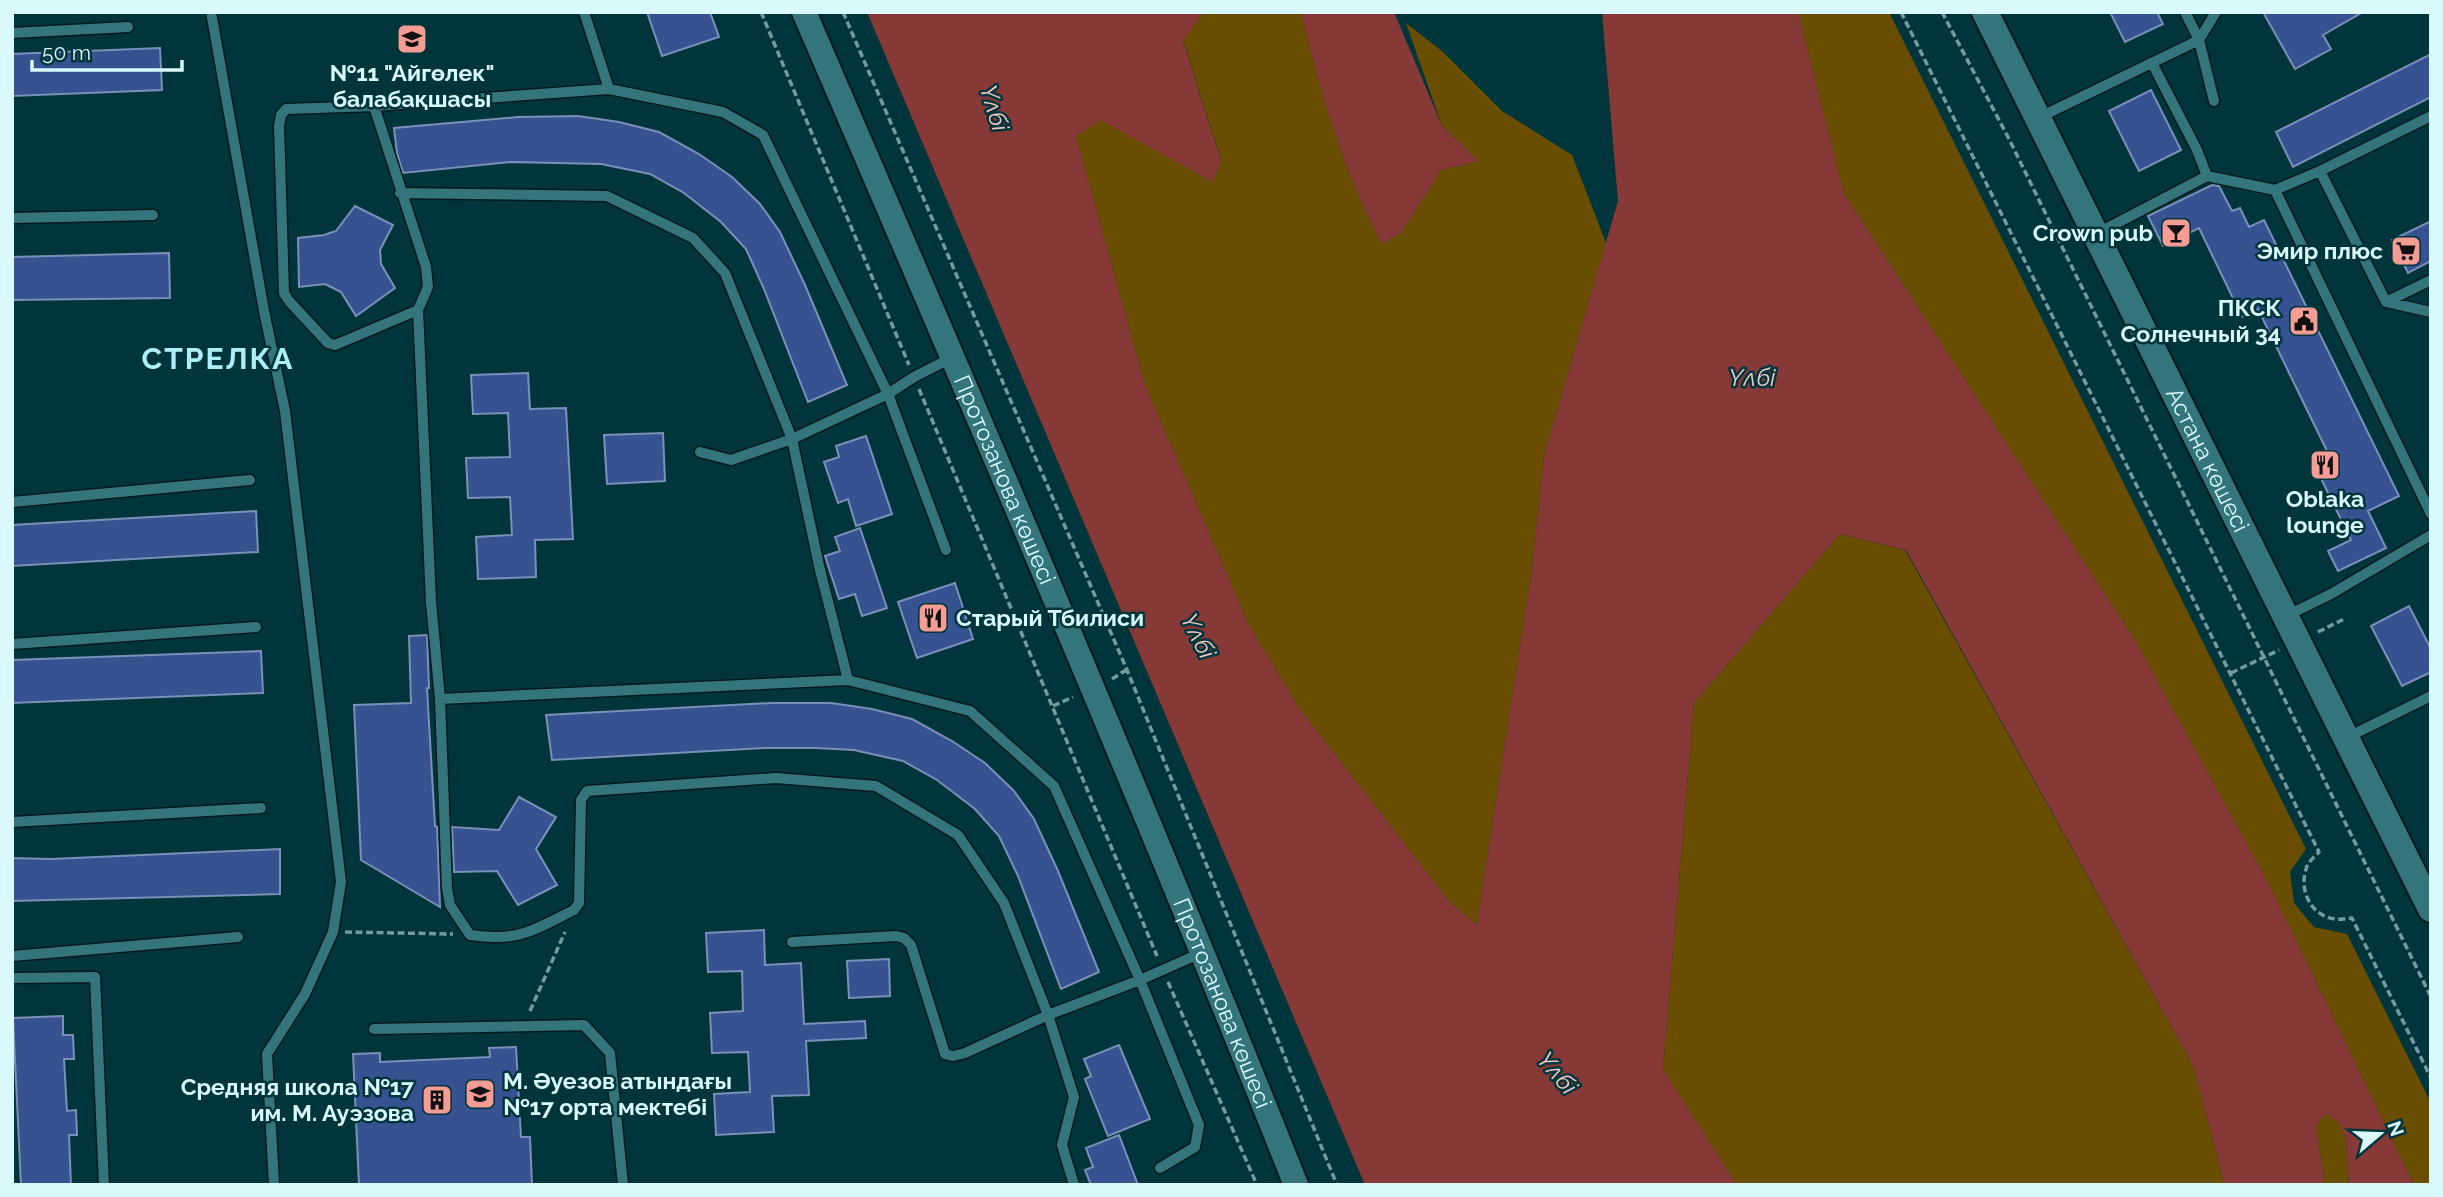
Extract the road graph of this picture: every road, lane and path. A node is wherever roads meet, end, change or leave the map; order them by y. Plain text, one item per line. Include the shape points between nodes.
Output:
1 (211, 12) edge
2 (584, 12) edge
3 (761, 12) edge
4 (804, 12) edge
5 (843, 12) edge
6 (1901, 12) edge
7 (1942, 12) edge
8 (1985, 12) edge
9 (2185, 12) edge
10 (2216, 12) edge
11 (128, 27) dead end
12 (12, 33) edge
13 (2199, 40) junction
14 (2152, 63) junction
15 (609, 89) junction
16 (2214, 101) dead end
17 (374, 106) junction
18 (2431, 116) edge
19 (2038, 119) junction
20 (2320, 171) junction
21 (2207, 176) junction
22 (2274, 190) junction
23 (400, 193) junction
24 (153, 215) dead end
25 (12, 218) edge
26 (2095, 234) junction
27 (2431, 280) edge
28 (2386, 302) junction
29 (418, 310) junction
30 (2431, 312) edge
31 (953, 357) junction
32 (914, 377) junction
33 (888, 394) junction
34 (792, 439) junction
35 (700, 452) dead end
36 (250, 480) dead end
37 (12, 502) edge
38 (2431, 514) edge
39 (2431, 535) edge
40 (946, 550) dead end
41 (2285, 616) junction
42 (256, 626) dead end
43 (12, 644) edge
44 (848, 680) junction
45 (2431, 696) edge
46 (440, 699) junction
47 (2346, 738) junction
48 (261, 808) dead end
49 (12, 822) edge
50 (2431, 909) edge
51 (574, 910) junction
52 (333, 932) junction
53 (470, 935) junction
54 (238, 937) dead end
55 (792, 943) dead end
56 (1203, 952) junction
57 (12, 956) edge
58 (1163, 970) junction
59 (12, 978) edge
60 (1140, 980) junction
61 (2431, 997) edge
62 (1048, 1015) junction
63 (523, 1027) junction
64 (374, 1029) dead end
65 (2431, 1078) edge
66 (1160, 1168) dead end
67 (104, 1185) edge
68 (274, 1185) edge
69 (623, 1185) edge
70 (1074, 1185) edge
71 (1257, 1185) edge
72 (1296, 1185) edge
73 (1337, 1185) edge

1 - 52 lane via 285,411 341,882
2 - 15 lane
3 - 32 path
4 - 31 street, Протозанова көшесі
5 - 73 path via 1127,670
6 - 65 path via 2319,852 2306,866 2302,885 2308,901 2335,919 2352,918
7 - 61 path
8 - 19 main road, Астана көшесі
9 - 13 lane
10 - 13 lane
11 - 12 lane
13 - 14 lane
13 - 16 lane
14 - 19 lane
14 - 21 lane
15 - 17 lane
15 - 33 lane via 723,112 763,135
17 - 23 lane
17 - 29 lane via 286,109 281,115 284,293 328,343 335,345
18 - 20 lane
19 - 26 main road, Астана көшесі
20 - 22 lane
20 - 28 lane
21 - 22 lane
21 - 26 lane
22 - 38 lane
23 - 29 lane via 426,267 428,287
23 - 34 lane via 607,196 693,238 724,273
24 - 25 lane
26 - 41 main road, Астана көшесі
27 - 28 lane
28 - 30 lane
29 - 46 lane via 431,602
31 - 32 lane
31 - 56 street, Протозанова көшесі
32 - 33 lane
32 - 58 path
33 - 34 lane
33 - 40 lane
34 - 35 lane via 731,460
34 - 44 lane
36 - 37 lane
39 - 41 lane via 2332,594
41 - 47 main road, Астана көшесі
42 - 43 lane
44 - 46 lane
44 - 60 lane via 970,711 1054,786
45 - 47 lane
46 - 53 lane via 447,888 450,905
47 - 50 main road, Астана көшесі
48 - 49 lane
51 - 53 lane via 525,935 496,939
51 - 62 lane via 579,903 581,800 587,791 776,778 876,786 958,835 1004,903
51 - 63 path
52 - 53 path
52 - 68 lane via 305,994 267,1054
54 - 57 lane
55 - 62 lane via 904,938 911,945 945,1054 965,1053
56 - 58 lane
56 - 72 street, Протозанова көшесі
58 - 60 lane
58 - 71 path
59 - 67 lane via 95,977
60 - 62 lane
60 - 66 lane via 1199,1125 1195,1147
62 - 70 lane via 1074,1097 1062,1145
63 - 64 lane
63 - 69 lane via 584,1025 610,1053

